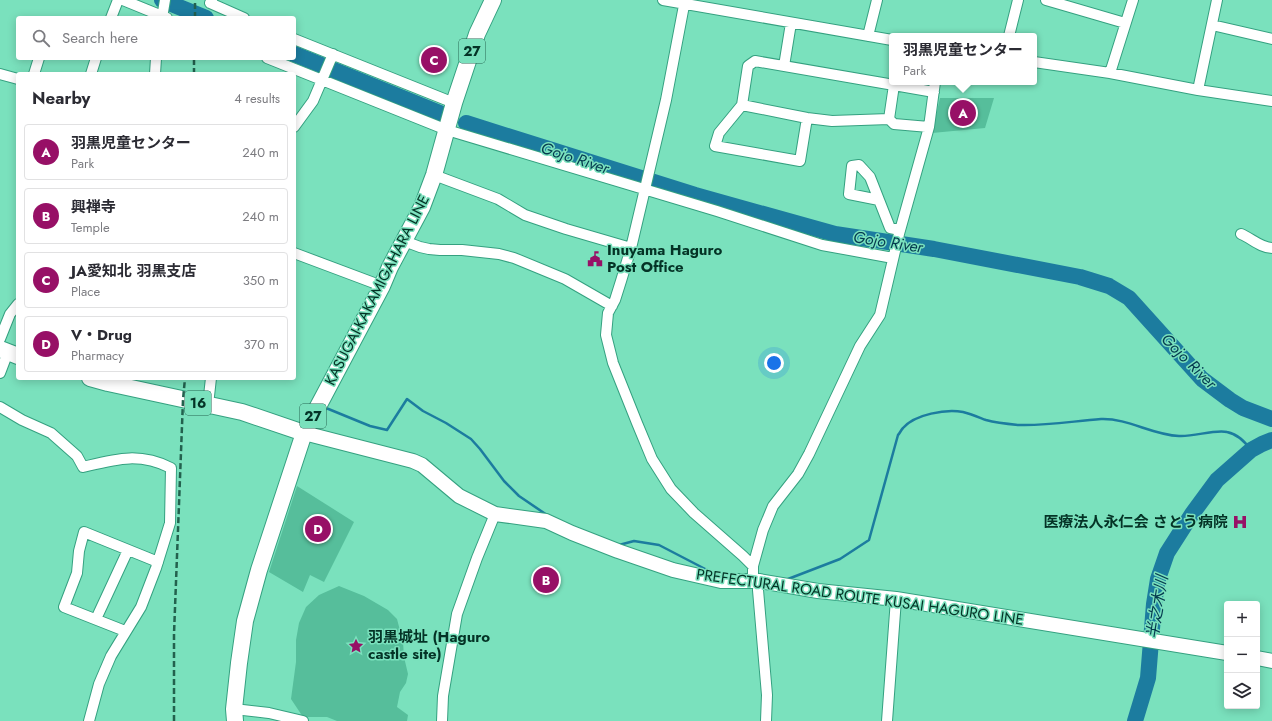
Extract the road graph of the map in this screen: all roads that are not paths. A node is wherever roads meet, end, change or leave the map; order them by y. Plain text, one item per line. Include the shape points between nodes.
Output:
1 (118, 0) edge
2 (123, 0) edge
3 (166, 0) edge
4 (212, 0) edge
5 (493, 0) edge
6 (663, 0) edge
7 (877, 0) edge
8 (1018, 0) edge
9 (1046, 0) edge
10 (1133, 0) edge
11 (1217, 0) edge
12 (685, 2) edge
13 (112, 16) edge
14 (163, 16) edge
15 (239, 16) edge
16 (791, 23) junction
17 (1125, 23) junction
18 (1212, 25) junction
19 (1010, 33) edge
20 (868, 36) junction
21 (1272, 39) edge
22 (296, 40) edge
23 (889, 40) edge
24 (333, 54) junction
25 (38, 60) edge
26 (95, 60) edge
27 (156, 60) edge
28 (271, 60) edge
29 (1037, 62) edge
30 (784, 66) junction
31 (35, 72) edge
32 (92, 72) edge
33 (155, 72) edge
34 (1110, 72) junction
35 (0, 74) edge
36 (16, 78) edge
37 (323, 79) junction
38 (894, 86) junction
39 (934, 87) edge
40 (1198, 90) junction
41 (1272, 101) edge
42 (454, 103) junction
43 (742, 105) junction
44 (807, 118) junction
45 (889, 119) junction
46 (296, 124) edge
47 (929, 127) junction
48 (447, 130) junction
49 (434, 175) junction
50 (644, 190) junction
51 (879, 200) dead end
52 (900, 232) junction
53 (1241, 234) dead end
54 (404, 241) junction
55 (631, 248) junction
56 (1272, 248) edge
57 (296, 254) edge
58 (894, 255) junction
59 (382, 286) junction
60 (16, 306) edge
61 (612, 306) junction
62 (6, 349) edge
63 (0, 373) edge
64 (97, 380) edge
65 (211, 380) edge
66 (208, 405) junction
67 (0, 407) edge
68 (304, 433) junction
69 (495, 514) junction
70 (128, 550) junction
71 (158, 562) junction
72 (753, 566) junction
73 (756, 581) junction
74 (896, 599) junction
75 (96, 619) junction
76 (125, 631) junction
77 (1224, 653) edge
78 (1260, 658) edge
79 (1272, 660) edge
80 (235, 715) edge
81 (88, 721) edge
82 (303, 721) edge
83 (442, 721) edge
84 (766, 721) edge
85 (887, 721) edge

1 - 13 street
2 - 14 street
3 - 14 street
4 - 15 street via 210,3
5 - 42 main road, KASUGAI-KAKAMIGAHARA LINE / 27 via 477,34
6 - 12 street
7 - 20 street
8 - 19 street
9 - 17 street
10 - 17 street
11 - 18 street
12 - 16 street
12 - 50 street via 666,100
16 - 20 street
16 - 30 street
17 - 34 street
18 - 21 street
18 - 40 street
20 - 23 street
22 - 24 street
24 - 37 street
24 - 42 street
25 - 31 street
26 - 32 street
27 - 33 street
28 - 37 street
29 - 34 street
30 - 38 street
30 - 43 street via 755,61 748,66
34 - 40 street
35 - 36 street
37 - 46 street via 313,100
37 - 48 street
38 - 39 street
38 - 45 street
39 - 47 street
40 - 41 street
42 - 48 main road, KASUGAI-KAKAMIGAHARA LINE / 27
43 - 44 street
43 - 44 street via 719,133 715,146 800,161
44 - 45 street via 832,121
45 - 47 street via 894,124
47 - 52 street
48 - 49 main road, KASUGAI-KAKAMIGAHARA LINE / 27
48 - 50 street
49 - 54 main road, KASUGAI-KAKAMIGAHARA LINE / 27 via 422,207
49 - 55 street via 498,199 525,215
50 - 55 street
50 - 58 street via 822,245
51 - 52 street via 890,228
52 - 58 street
53 - 56 street
54 - 59 main road, KASUGAI-KAKAMIGAHARA LINE / 27
54 - 61 street via 429,249 462,250 514,258 565,279
55 - 61 street
57 - 59 street
58 - 72 street via 880,315 860,346 798,474 773,506
59 - 68 main road, KASUGAI-KAKAMIGAHARA LINE / 27
60 - 62 street via 10,314
61 - 72 street via 606,320 608,347 652,459 671,489
62 - 63 street
64 - 66 main road, 16
65 - 66 street
66 - 68 main road, 16 via 242,412
67 - 71 street via 51,433 77,456 83,467 125,458 142,458 171,468 170,523
68 - 69 main road, PREFECTURAL ROAD ROUTE KUSAI HAGURO LINE via 413,461 422,465 459,496
68 - 80 main road, KASUGAI-KAKAMIGAHARA LINE / 27 via 245,621
69 - 73 main road, PREFECTURAL ROAD ROUTE KUSAI HAGURO LINE via 546,521 618,551 673,570 721,581
69 - 83 street via 458,614 443,696
70 - 71 street
70 - 75 street
70 - 75 street via 84,532 77,574 64,607
71 - 76 street via 141,607
72 - 73 street
73 - 74 main road, PREFECTURAL ROAD ROUTE KUSAI HAGURO LINE via 818,591
73 - 84 street via 767,695
74 - 77 main road, PREFECTURAL ROAD ROUTE KUSAI HAGURO LINE
74 - 85 street
75 - 76 street
76 - 81 street via 99,684
78 - 79 main road
80 - 82 street via 269,713

